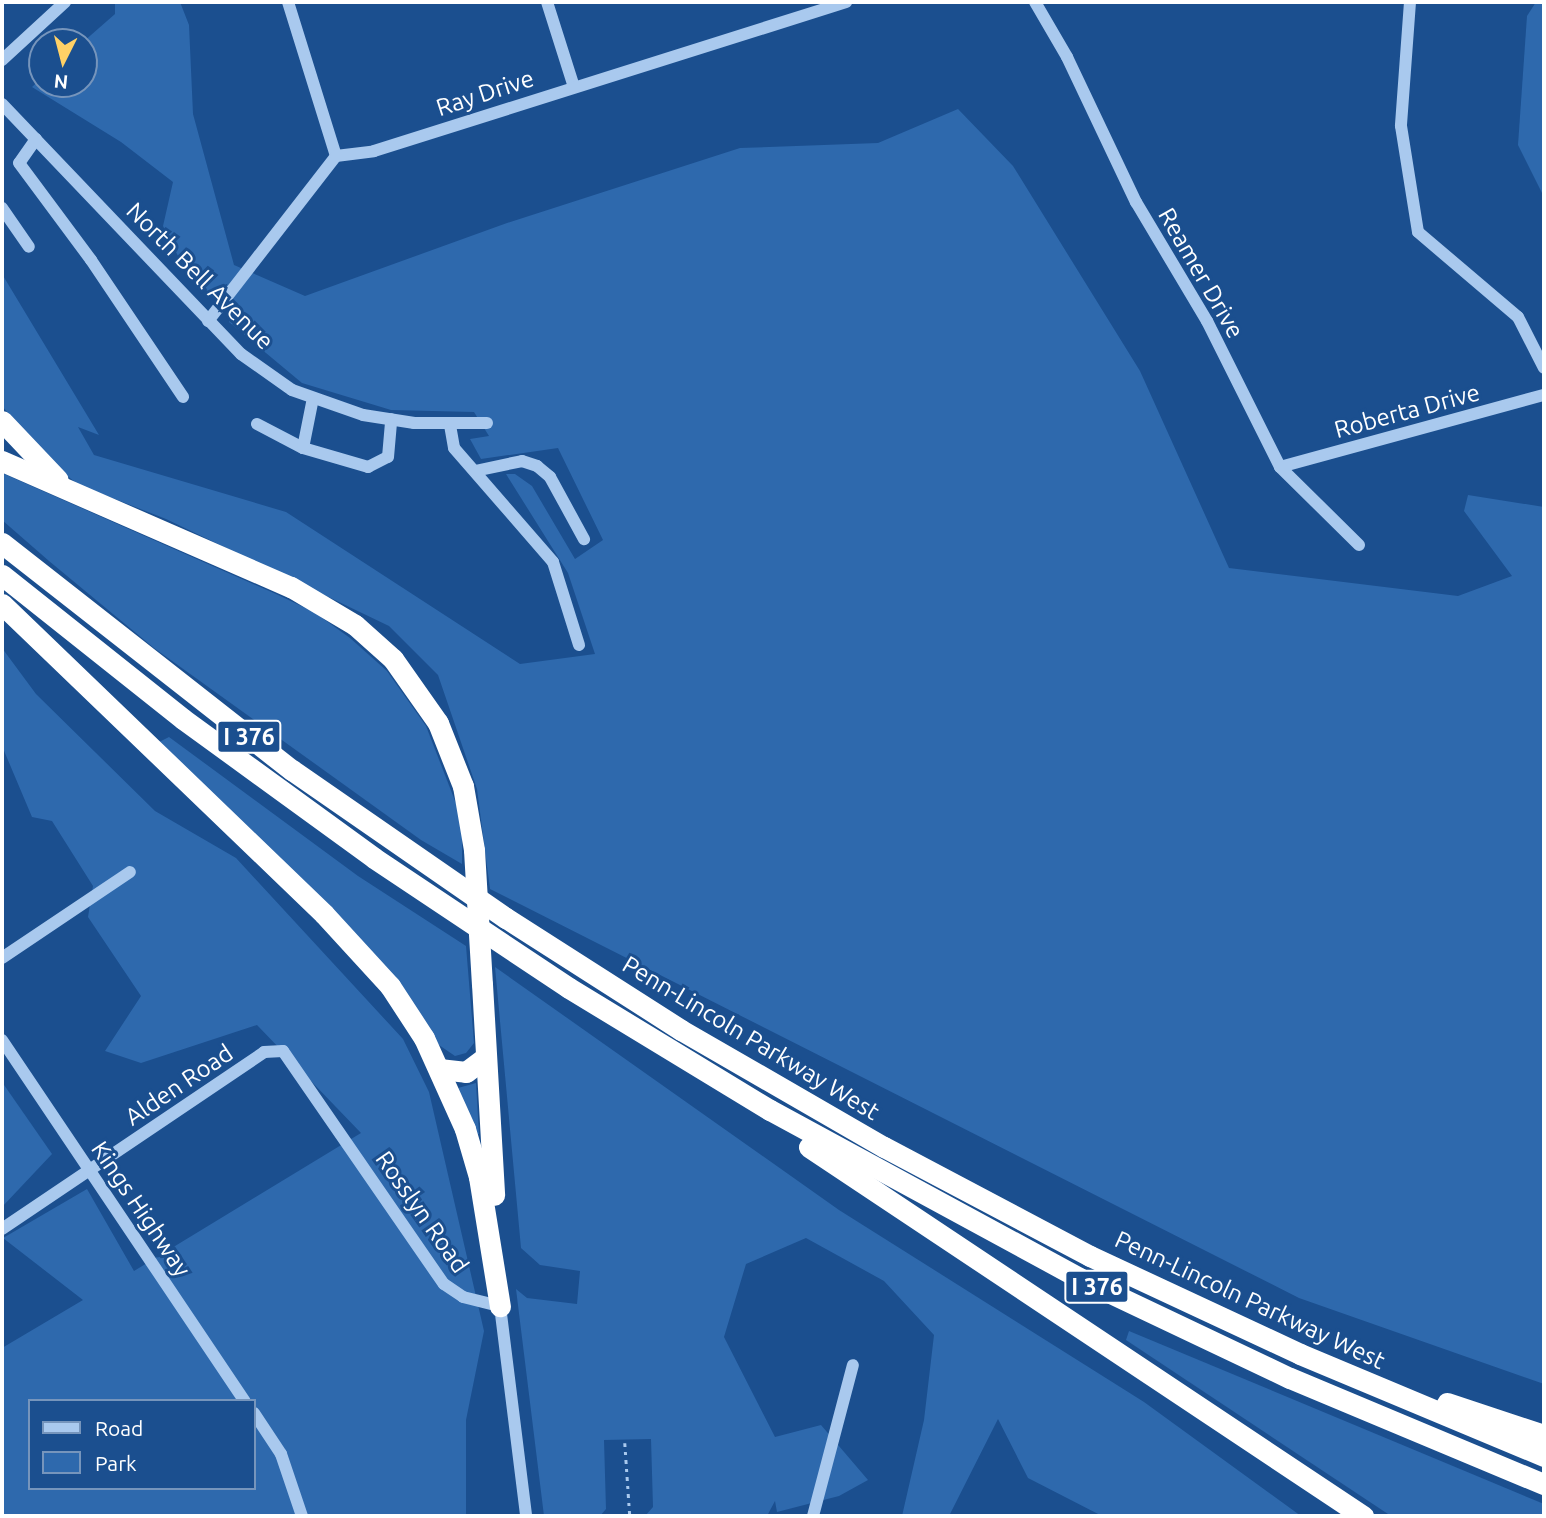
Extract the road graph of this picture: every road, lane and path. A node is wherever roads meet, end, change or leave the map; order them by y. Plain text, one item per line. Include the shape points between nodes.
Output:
1 (65, 2) edge
2 (288, 2) edge
3 (547, 2) edge
4 (846, 2) edge
5 (1035, 2) edge
6 (1410, 2) edge
7 (2, 60) edge
8 (573, 87) junction
9 (2, 104) edge
10 (36, 139) junction
11 (336, 156) junction
12 (2, 208) edge
13 (29, 247) dead end
14 (208, 321) junction
15 (1544, 368) edge
16 (1544, 395) edge
17 (183, 397) dead end
18 (313, 398) junction
19 (391, 419) junction
20 (2, 421) edge
21 (487, 423) dead end
22 (257, 424) dead end
23 (450, 425) junction
24 (303, 448) junction
25 (2, 461) edge
26 (1280, 467) junction
27 (475, 471) junction
28 (73, 493) junction
29 (584, 539) dead end
30 (2, 543) edge
31 (1359, 545) dead end
32 (2, 575) edge
33 (2, 604) edge
34 (579, 645) dead end
35 (130, 872) dead end
36 (2, 958) edge
37 (2, 1040) edge
38 (277, 1049) joint
39 (669, 1050) junction
40 (486, 1057) junction
41 (439, 1069) junction
42 (90, 1171) junction
43 (2, 1230) edge
44 (500, 1306) junction
45 (1300, 1354) junction
46 (853, 1365) dead end
47 (244, 1399) edge
48 (256, 1416) edge
49 (1544, 1435) edge
50 (625, 1443) dead end
51 (1544, 1456) edge
52 (1544, 1484) edge
53 (302, 1516) edge
54 (526, 1516) edge
55 (629, 1516) edge
56 (813, 1516) edge
57 (1363, 1516) edge

1 - 7 street
2 - 11 street
3 - 8 street
4 - 8 street, Ray Drive
5 - 26 street, Reamer Drive via 1067,57 1136,202 1207,321
6 - 15 street via 1401,126 1418,232 1518,317
8 - 11 street, Ray Drive via 374,151
9 - 10 street, North Bell Avenue
10 - 14 street, North Bell Avenue
10 - 17 street via 19,163
11 - 14 street
12 - 13 street
14 - 18 street, North Bell Avenue via 241,354 292,390
16 - 26 street, Roberta Drive
18 - 19 street, North Bell Avenue
18 - 24 street
19 - 23 street, North Bell Avenue
19 - 24 street via 388,457 379,464 368,467
20 - 28 highway
21 - 23 street, North Bell Avenue
22 - 24 street
23 - 27 street via 454,448
25 - 28 highway
26 - 31 street, Reamer Drive
27 - 29 street via 522,461 537,466 550,477
27 - 34 street via 553,562
28 - 40 highway, bridge via 291,587 335,611 374,641 409,678 443,734 463,786 474,850
30 - 45 highway, Penn-Lincoln Parkway West / I 376 via 292,770 582,968 884,1147 1090,1256
32 - 39 highway, Penn-Lincoln Parkway West / I 376 via 183,719 331,828 470,924
33 - 41 highway via 348,938 390,986
35 - 36 street
37 - 42 street, Kings Highway
38 - 42 street, Alden Road via 264,1052
38 - 44 street, Rosslyn Road via 288,1056 444,1284 463,1297
39 - 52 highway, Penn-Lincoln Parkway West / I 376 via 872,1169 1079,1278 1290,1378
39 - 57 highway via 992,1273
40 - 41 highway via 466,1072
40 - 44 highway
41 - 44 highway via 474,1154
42 - 43 street, Alden Road
42 - 47 street, Kings Highway
44 - 54 street
45 - 49 highway
45 - 51 highway, Penn-Lincoln Parkway West / I 376
46 - 56 street
48 - 53 street via 281,1454
50 - 55 path

